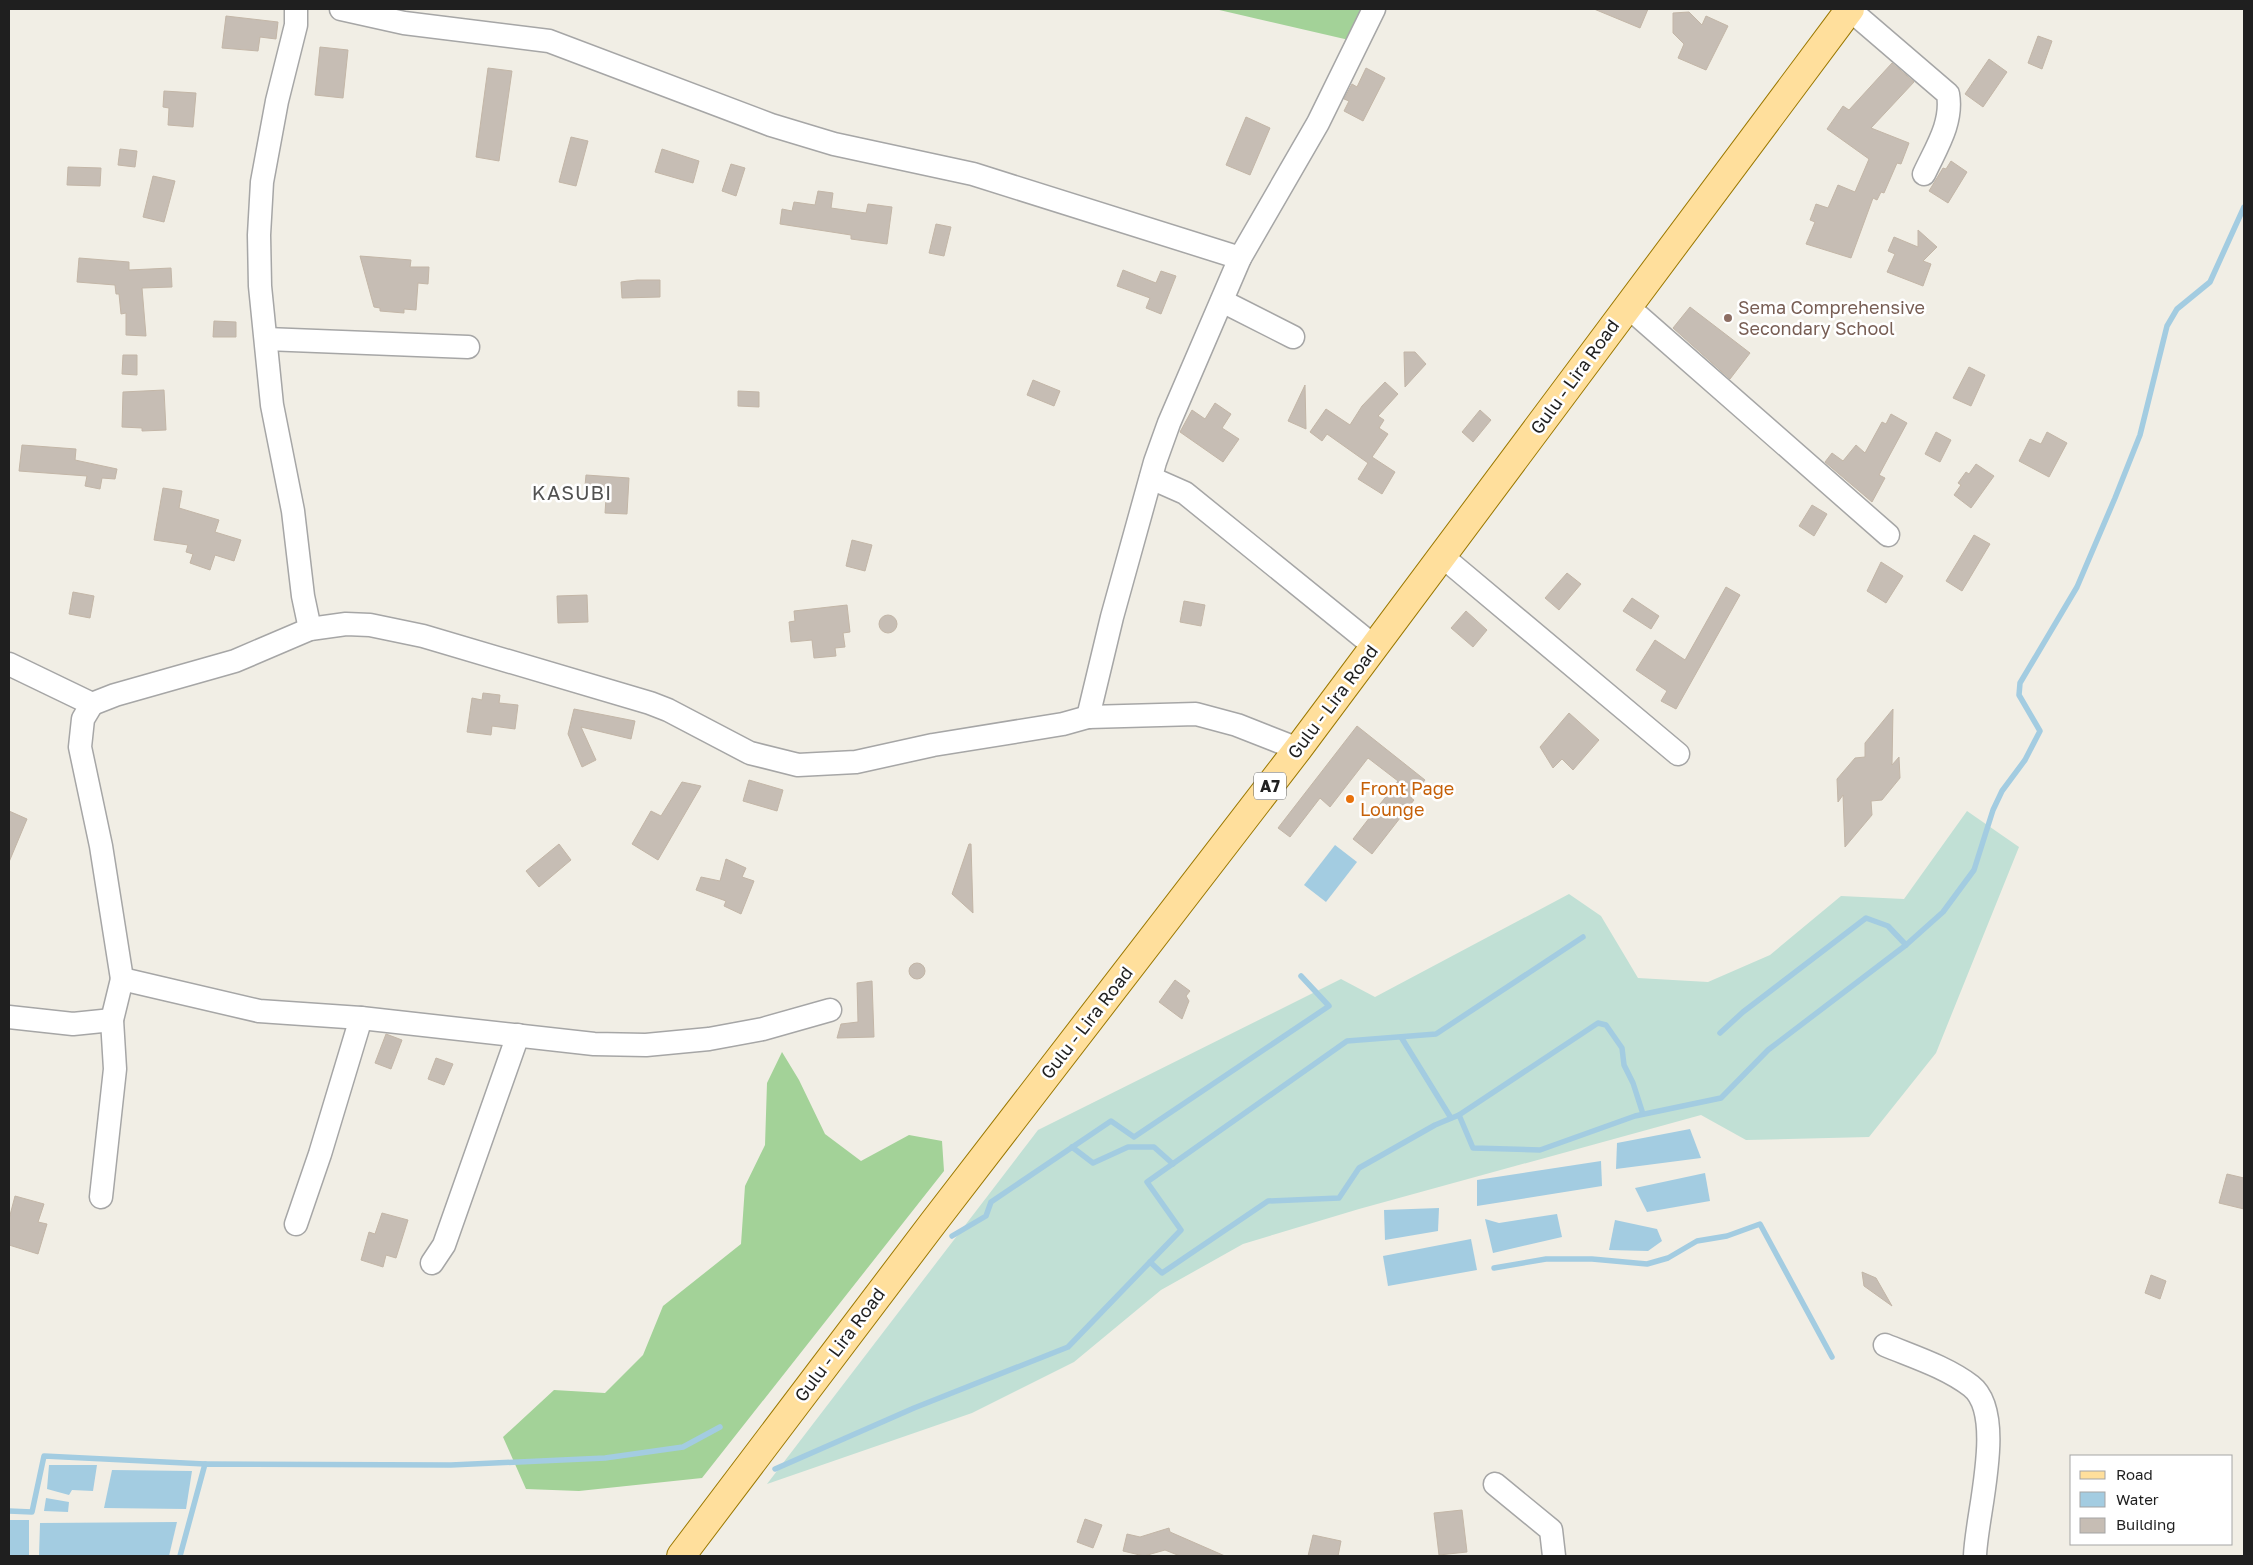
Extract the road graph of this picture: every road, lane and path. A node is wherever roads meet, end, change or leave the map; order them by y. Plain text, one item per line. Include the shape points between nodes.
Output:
1 (313, 9) edge
2 (341, 9) edge
3 (1374, 9) edge
4 (1849, 9) edge
5 (296, 17) edge
6 (1924, 174) dead end
7 (1240, 258) junction
8 (1222, 302) junction
9 (1627, 306) junction
10 (1293, 338) dead end
11 (266, 339) junction
12 (468, 347) dead end
13 (1151, 478) junction
14 (1888, 535) dead end
15 (1443, 557) junction
16 (310, 629) junction
17 (1375, 647) junction
18 (9, 664) edge
19 (92, 704) junction
20 (1088, 717) junction
21 (1298, 749) junction
22 (1678, 754) dead end
23 (122, 979) junction
24 (830, 1010) dead end
25 (9, 1017) edge
26 (361, 1018) junction
27 (112, 1020) junction
28 (518, 1035) junction
29 (101, 1197) dead end
30 (296, 1224) dead end
31 (432, 1263) dead end
32 (1885, 1345) dead end
33 (1495, 1484) dead end
34 (681, 1556) edge
35 (1554, 1556) edge
36 (1975, 1556) edge

1 - 5 street
2 - 7 street via 404,23 550,41 765,124 834,144 973,174
3 - 7 street via 1318,123
4 - 6 street via 1948,94 1947,126
4 - 9 main road, Gulu - Lira Road / A7
5 - 11 street via 262,182 260,286
7 - 8 street
8 - 10 street
8 - 13 street via 1166,430
9 - 14 street
9 - 15 main road, Gulu - Lira Road / A7
11 - 12 street
11 - 16 street via 274,422 293,512
13 - 17 street via 1184,493
13 - 20 street
15 - 17 main road, Gulu - Lira Road / A7
15 - 22 street
16 - 19 street via 235,661
16 - 20 street via 346,624 423,636 650,703 744,751 798,765 856,762
17 - 21 main road, Gulu - Lira Road / A7
18 - 19 street
19 - 23 street via 83,719 80,747 101,846
20 - 21 street via 1196,714 1237,725
21 - 34 main road, Gulu - Lira Road / A7
23 - 26 street via 259,1011
23 - 27 street
24 - 28 street via 763,1029 709,1039 646,1045 594,1044
25 - 27 street via 73,1024
26 - 28 street
26 - 30 street
27 - 29 street via 115,1068
28 - 31 street via 444,1245
32 - 36 street via 1940,1368 1978,1394 1990,1426 1990,1444
33 - 35 street via 1551,1530

